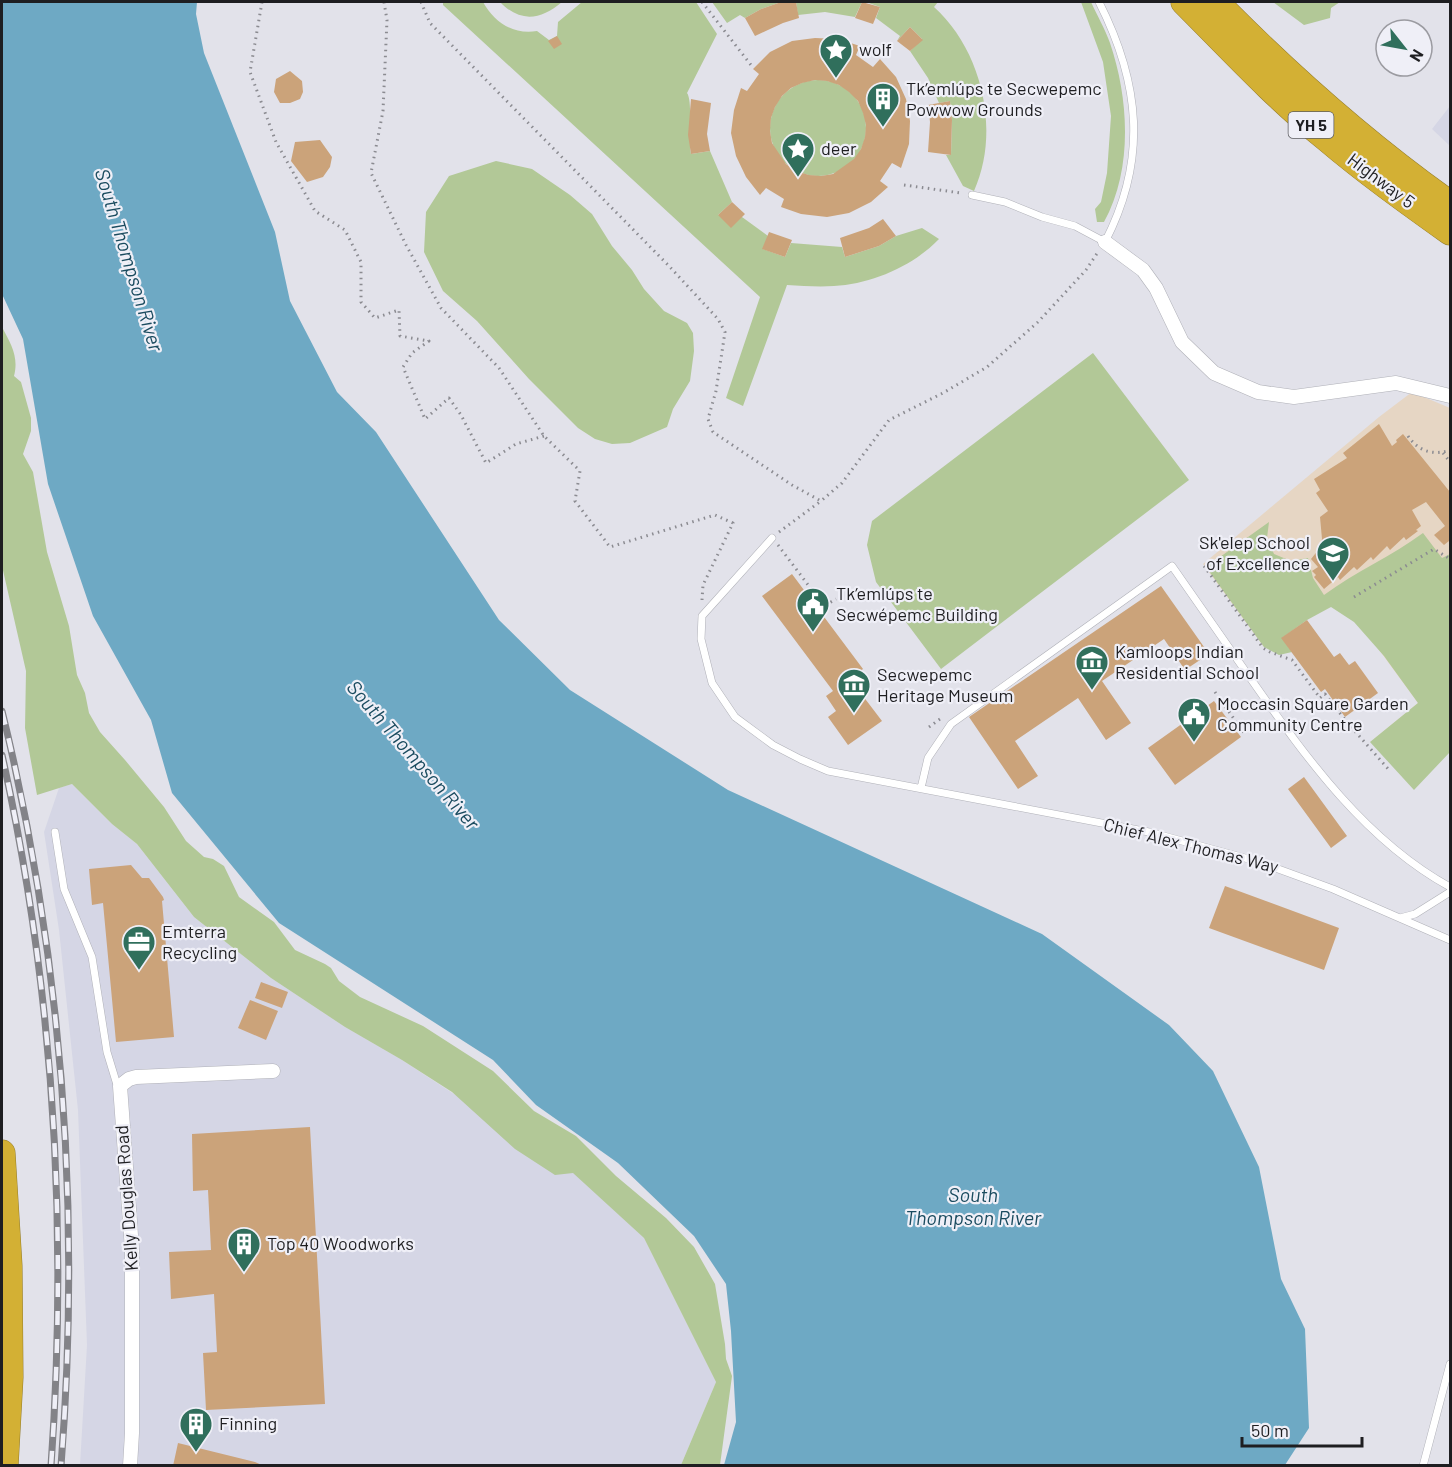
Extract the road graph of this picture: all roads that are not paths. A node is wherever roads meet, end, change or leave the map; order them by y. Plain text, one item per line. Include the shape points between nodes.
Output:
1 (1099, 2) edge
2 (1185, 2) edge
3 (1216, 2) edge
4 (972, 195) road end
5 (1450, 204) edge
6 (1450, 231) edge
7 (1105, 242) junction
8 (1450, 396) edge
9 (772, 538) road end
10 (921, 788) junction
11 (54, 832) dead end
12 (1450, 887) edge
13 (1450, 892) edge
14 (1398, 918) junction
15 (1450, 940) edge
16 (273, 1071) dead end
17 (119, 1092) junction
18 (2, 1153) edge
19 (1450, 1364) edge
20 (5, 1466) edge
21 (130, 1466) edge
22 (1423, 1466) edge

1 - 7 lane via 1124,64 1134,130 1127,190
2 - 6 highway, Highway 5 / YH 5 via 1324,137
3 - 5 highway, Highway 5 / YH 5 via 1272,60 1343,122
4 - 7 lane via 1075,226
7 - 8 street via 1143,270 1182,342 1214,373 1258,392 1294,397 1396,383
9 - 10 lane, Chief Alex Thomas Way via 702,616 700,639 712,683 735,717 800,759 828,771
10 - 12 lane via 928,758 951,724 1172,566 1287,731 1343,799 1390,846
10 - 14 lane, Chief Alex Thomas Way via 1149,832 1256,861
11 - 17 lane via 64,889 92,957 107,1052
13 - 14 lane via 1415,914
14 - 15 lane, Chief Alex Thomas Way
16 - 17 street via 136,1077 123,1084
17 - 21 street, Kelly Douglas Road via 132,1249
18 - 20 highway via 9,1266 10,1377
19 - 22 lane

